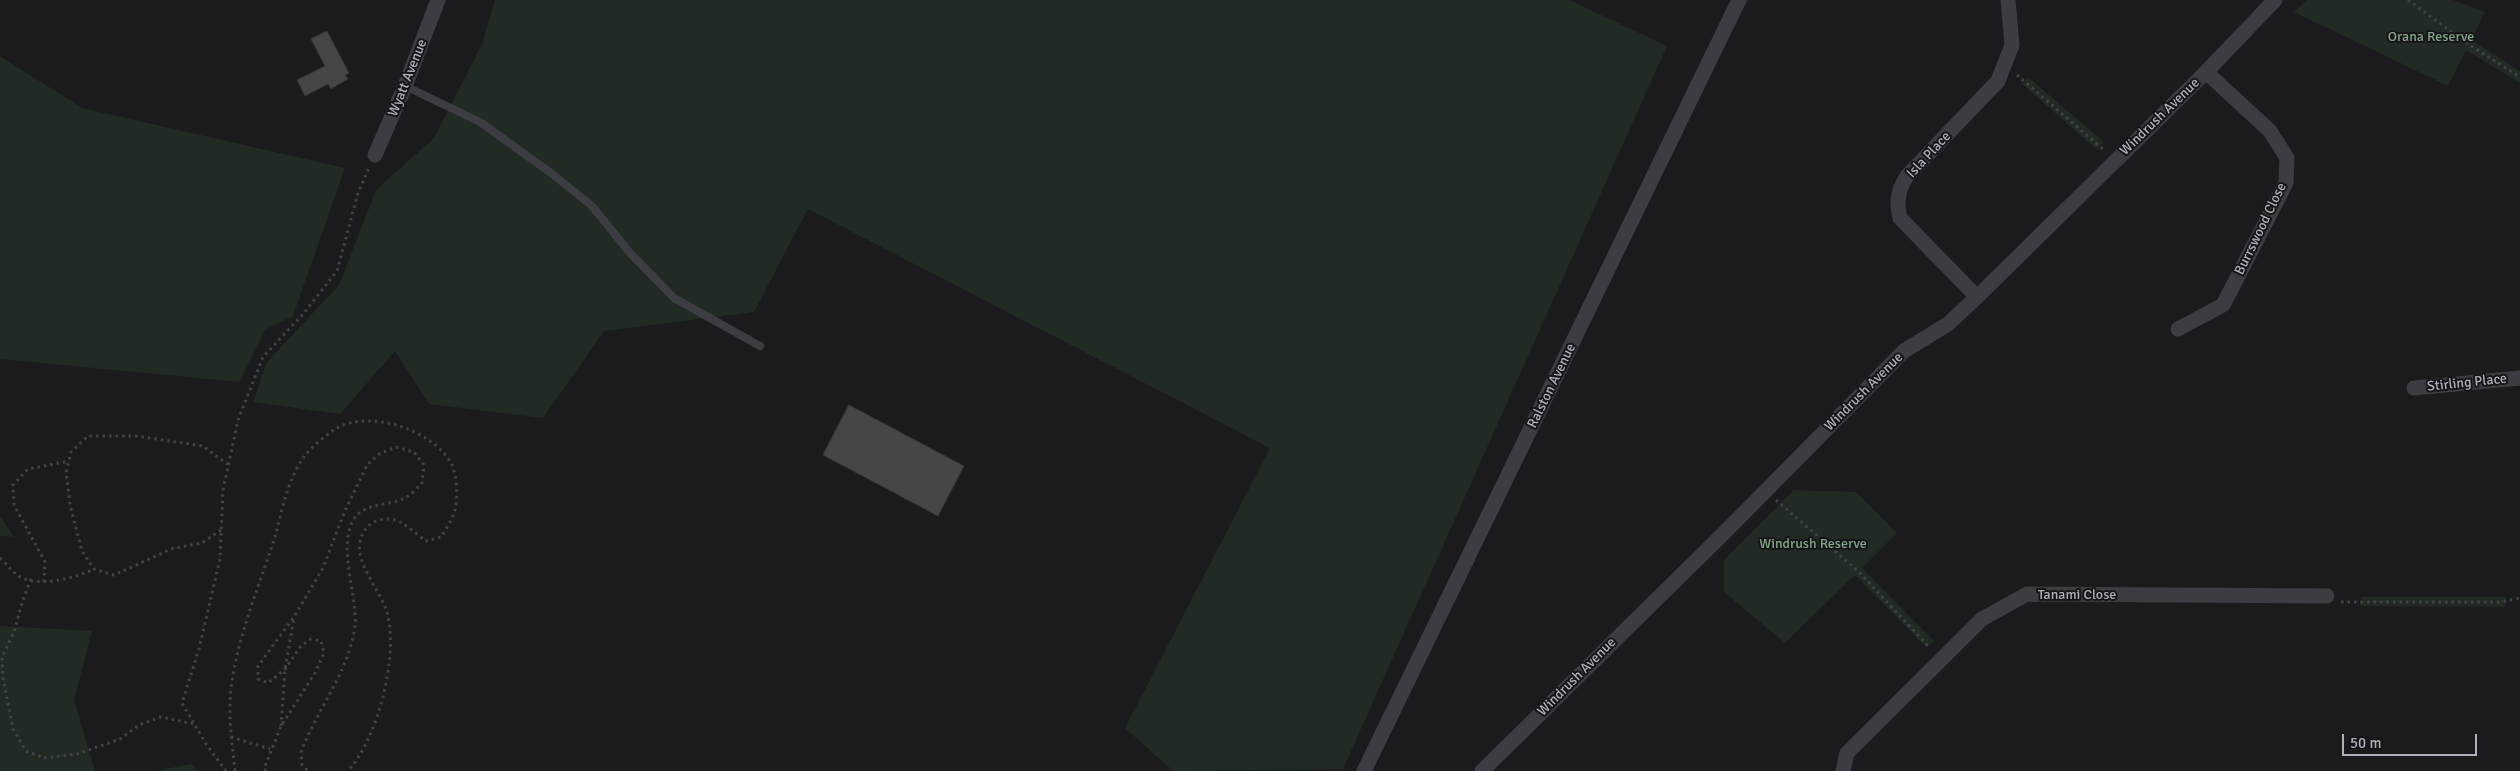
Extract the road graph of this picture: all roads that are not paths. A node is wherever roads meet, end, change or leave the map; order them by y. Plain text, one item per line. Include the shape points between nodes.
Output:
1 (438, 0) edge
2 (1739, 0) edge
3 (2008, 0) edge
4 (2275, 0) edge
5 (2206, 72) junction
6 (405, 86) junction
7 (375, 155) road end
8 (1976, 297) junction
9 (2178, 329) dead end
10 (760, 346) dead end
11 (2520, 378) edge
12 (2414, 388) dead end
13 (2327, 596) road end
14 (1364, 771) edge
15 (1482, 771) edge
16 (1843, 771) edge

1 - 6 street, Wyatt Avenue
2 - 14 street, Ralston Avenue
3 - 8 street, Isla Place via 2012,44 1998,81 1907,176 1900,189 1897,206 1900,218
4 - 5 street, Windrush Avenue
5 - 8 street, Windrush Avenue
5 - 9 street, Burrswood Close via 2270,131 2287,158 2286,183 2223,305
6 - 7 street, Wyatt Avenue
6 - 10 lane via 480,122 551,173 592,206 630,253 674,298
8 - 15 street, Windrush Avenue via 1948,324 1904,351
11 - 12 street, Stirling Place
13 - 16 street, Tanami Close via 2027,594 1982,619 1846,753

